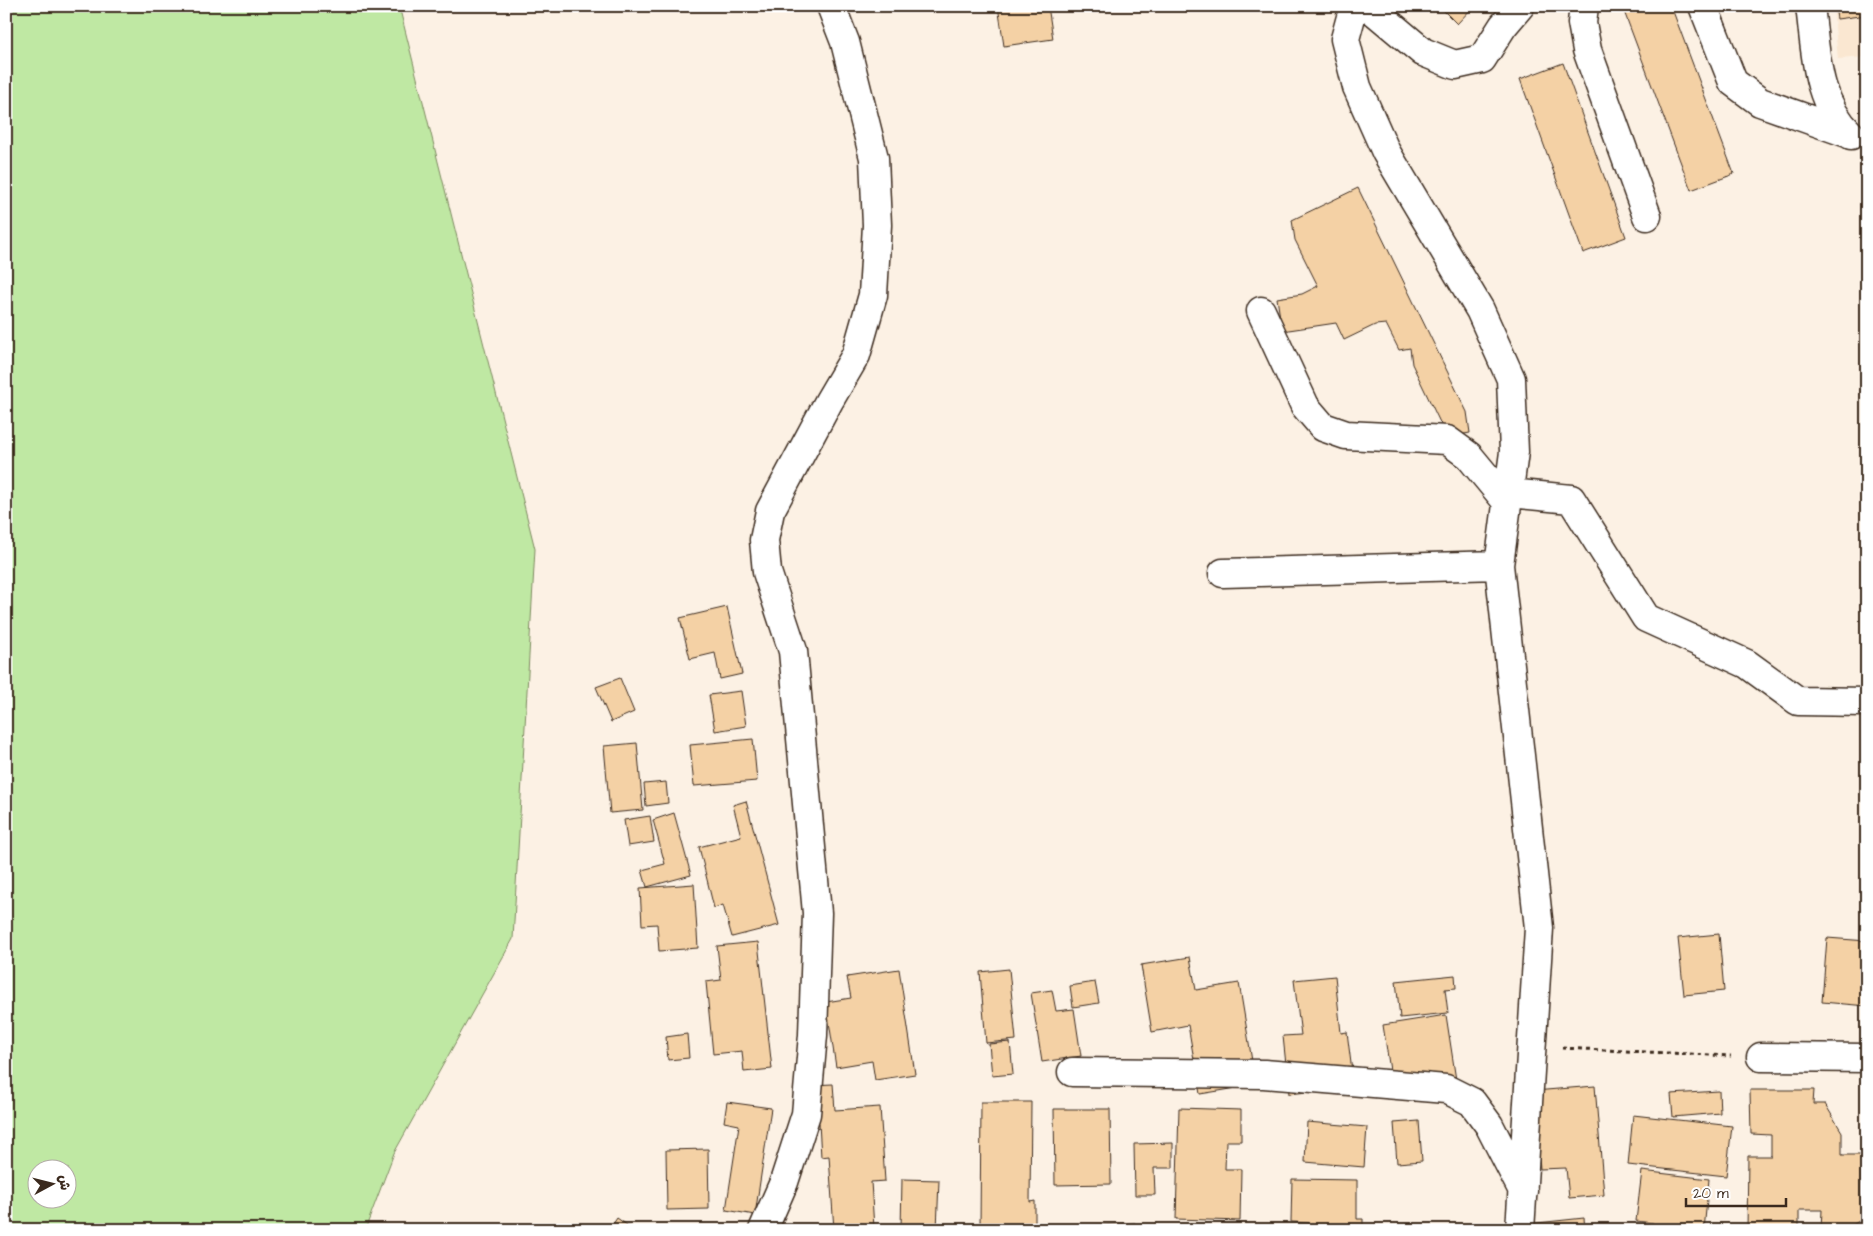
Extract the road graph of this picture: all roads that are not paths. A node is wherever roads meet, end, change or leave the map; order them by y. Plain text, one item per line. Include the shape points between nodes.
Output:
1 (831, 6) edge
2 (1354, 6) edge
3 (1364, 6) edge
4 (1368, 6) edge
5 (1520, 6) edge
6 (1584, 6) edge
7 (1703, 6) edge
8 (1810, 6) edge
9 (1345, 40) junction
10 (1858, 138) edge
11 (1647, 216) dead end
12 (1261, 311) dead end
13 (1508, 498) junction
14 (1499, 565) junction
15 (1223, 573) dead end
16 (1867, 702) edge
17 (1761, 1057) road end
18 (1867, 1058) edge
19 (1072, 1072) dead end
20 (1523, 1190) junction
21 (763, 1230) edge
22 (1520, 1230) edge

1 - 21 street via 845,42 874,158 877,225 872,295 856,355 770,511 764,540 768,572 793,651 817,913 813,1035 806,1114 784,1182
2 - 9 street
3 - 9 street
4 - 5 street via 1423,52 1455,65 1482,59
6 - 11 street via 1582,23 1587,50
7 - 10 street via 1734,82 1760,102
8 - 10 street via 1820,80 1832,112
9 - 13 street via 1356,87 1386,152 1480,310 1511,379 1514,452
12 - 13 street via 1305,406 1323,427 1346,435 1447,440 1469,456
13 - 14 street
13 - 16 street via 1571,499 1646,618 1747,664 1798,701
14 - 15 street
14 - 20 street via 1539,928
17 - 18 street
19 - 20 street via 1264,1074 1446,1088 1472,1102 1489,1125
20 - 22 street

